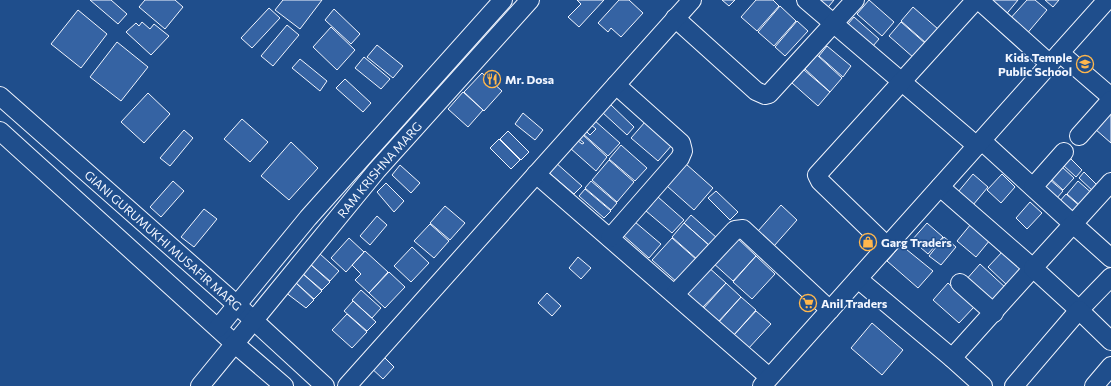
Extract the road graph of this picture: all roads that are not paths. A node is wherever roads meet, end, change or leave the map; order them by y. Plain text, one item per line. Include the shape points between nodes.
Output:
1 (503, 0) edge
2 (530, 0) edge
3 (692, 0) edge
4 (806, 0) edge
5 (855, 0) edge
6 (1107, 0) edge
7 (675, 18) junction
8 (834, 24) junction
9 (1055, 59) junction
10 (901, 82) junction
11 (616, 85) junction
12 (0, 96) edge
13 (1111, 97) edge
14 (1111, 100) edge
15 (0, 131) edge
16 (1079, 136) dead end
17 (979, 144) junction
18 (1064, 152) dead end
19 (536, 174) junction
20 (1111, 182) edge
21 (940, 187) junction
22 (1033, 187) junction
23 (1073, 224) junction
24 (610, 238) junction
25 (887, 246) junction
26 (1111, 258) edge
27 (1033, 268) junction
28 (1111, 277) edge
29 (858, 279) junction
30 (960, 283) dead end
31 (675, 294) junction
32 (237, 305) junction
33 (830, 310) junction
34 (1079, 310) junction
35 (994, 313) junction
36 (254, 321) junction
37 (218, 328) junction
38 (1111, 341) edge
39 (235, 344) junction
40 (952, 358) junction
41 (1111, 366) edge
42 (766, 382) edge
43 (200, 386) edge
44 (284, 386) edge
45 (325, 386) edge
46 (347, 386) edge
47 (983, 386) edge
48 (1014, 386) edge
49 (1094, 386) edge

1 - 32 street, RAM KRISHNA MARG via 349,171
2 - 36 street, RAM KRISHNA MARG via 377,170
3 - 7 street
4 - 8 street
5 - 8 street
6 - 9 street
7 - 8 street via 756,91 765,95 769,94
7 - 11 street
8 - 10 street
9 - 10 street via 977,1
9 - 13 street
9 - 17 street
10 - 17 street
10 - 25 street via 817,175 820,181
11 - 19 street
11 - 24 street via 681,143 683,151 680,158
12 - 32 street, GIANI GURUMUKHI MUSAFIR MARG
14 - 16 street
15 - 37 street
17 - 21 street
17 - 22 street
18 - 22 street
19 - 24 street
19 - 46 street
20 - 23 street
21 - 25 street
21 - 27 street
22 - 23 street
23 - 26 street
23 - 27 street
24 - 31 street
25 - 29 street
27 - 34 street
27 - 35 street
28 - 34 street
29 - 33 street
29 - 40 street
30 - 35 street
31 - 33 street via 736,230 743,229
31 - 42 street
32 - 36 street, GIANI GURUMUKHI MUSAFIR MARG
32 - 37 street, RAM KRISHNA MARG
33 - 42 street
34 - 38 street
34 - 48 street
35 - 40 street
36 - 39 street, RAM KRISHNA MARG
36 - 45 street, GIANI GURUMUKHI MUSAFIR MARG
37 - 39 street
39 - 43 street, RAM KRISHNA MARG
39 - 44 street
40 - 47 street
41 - 49 street

